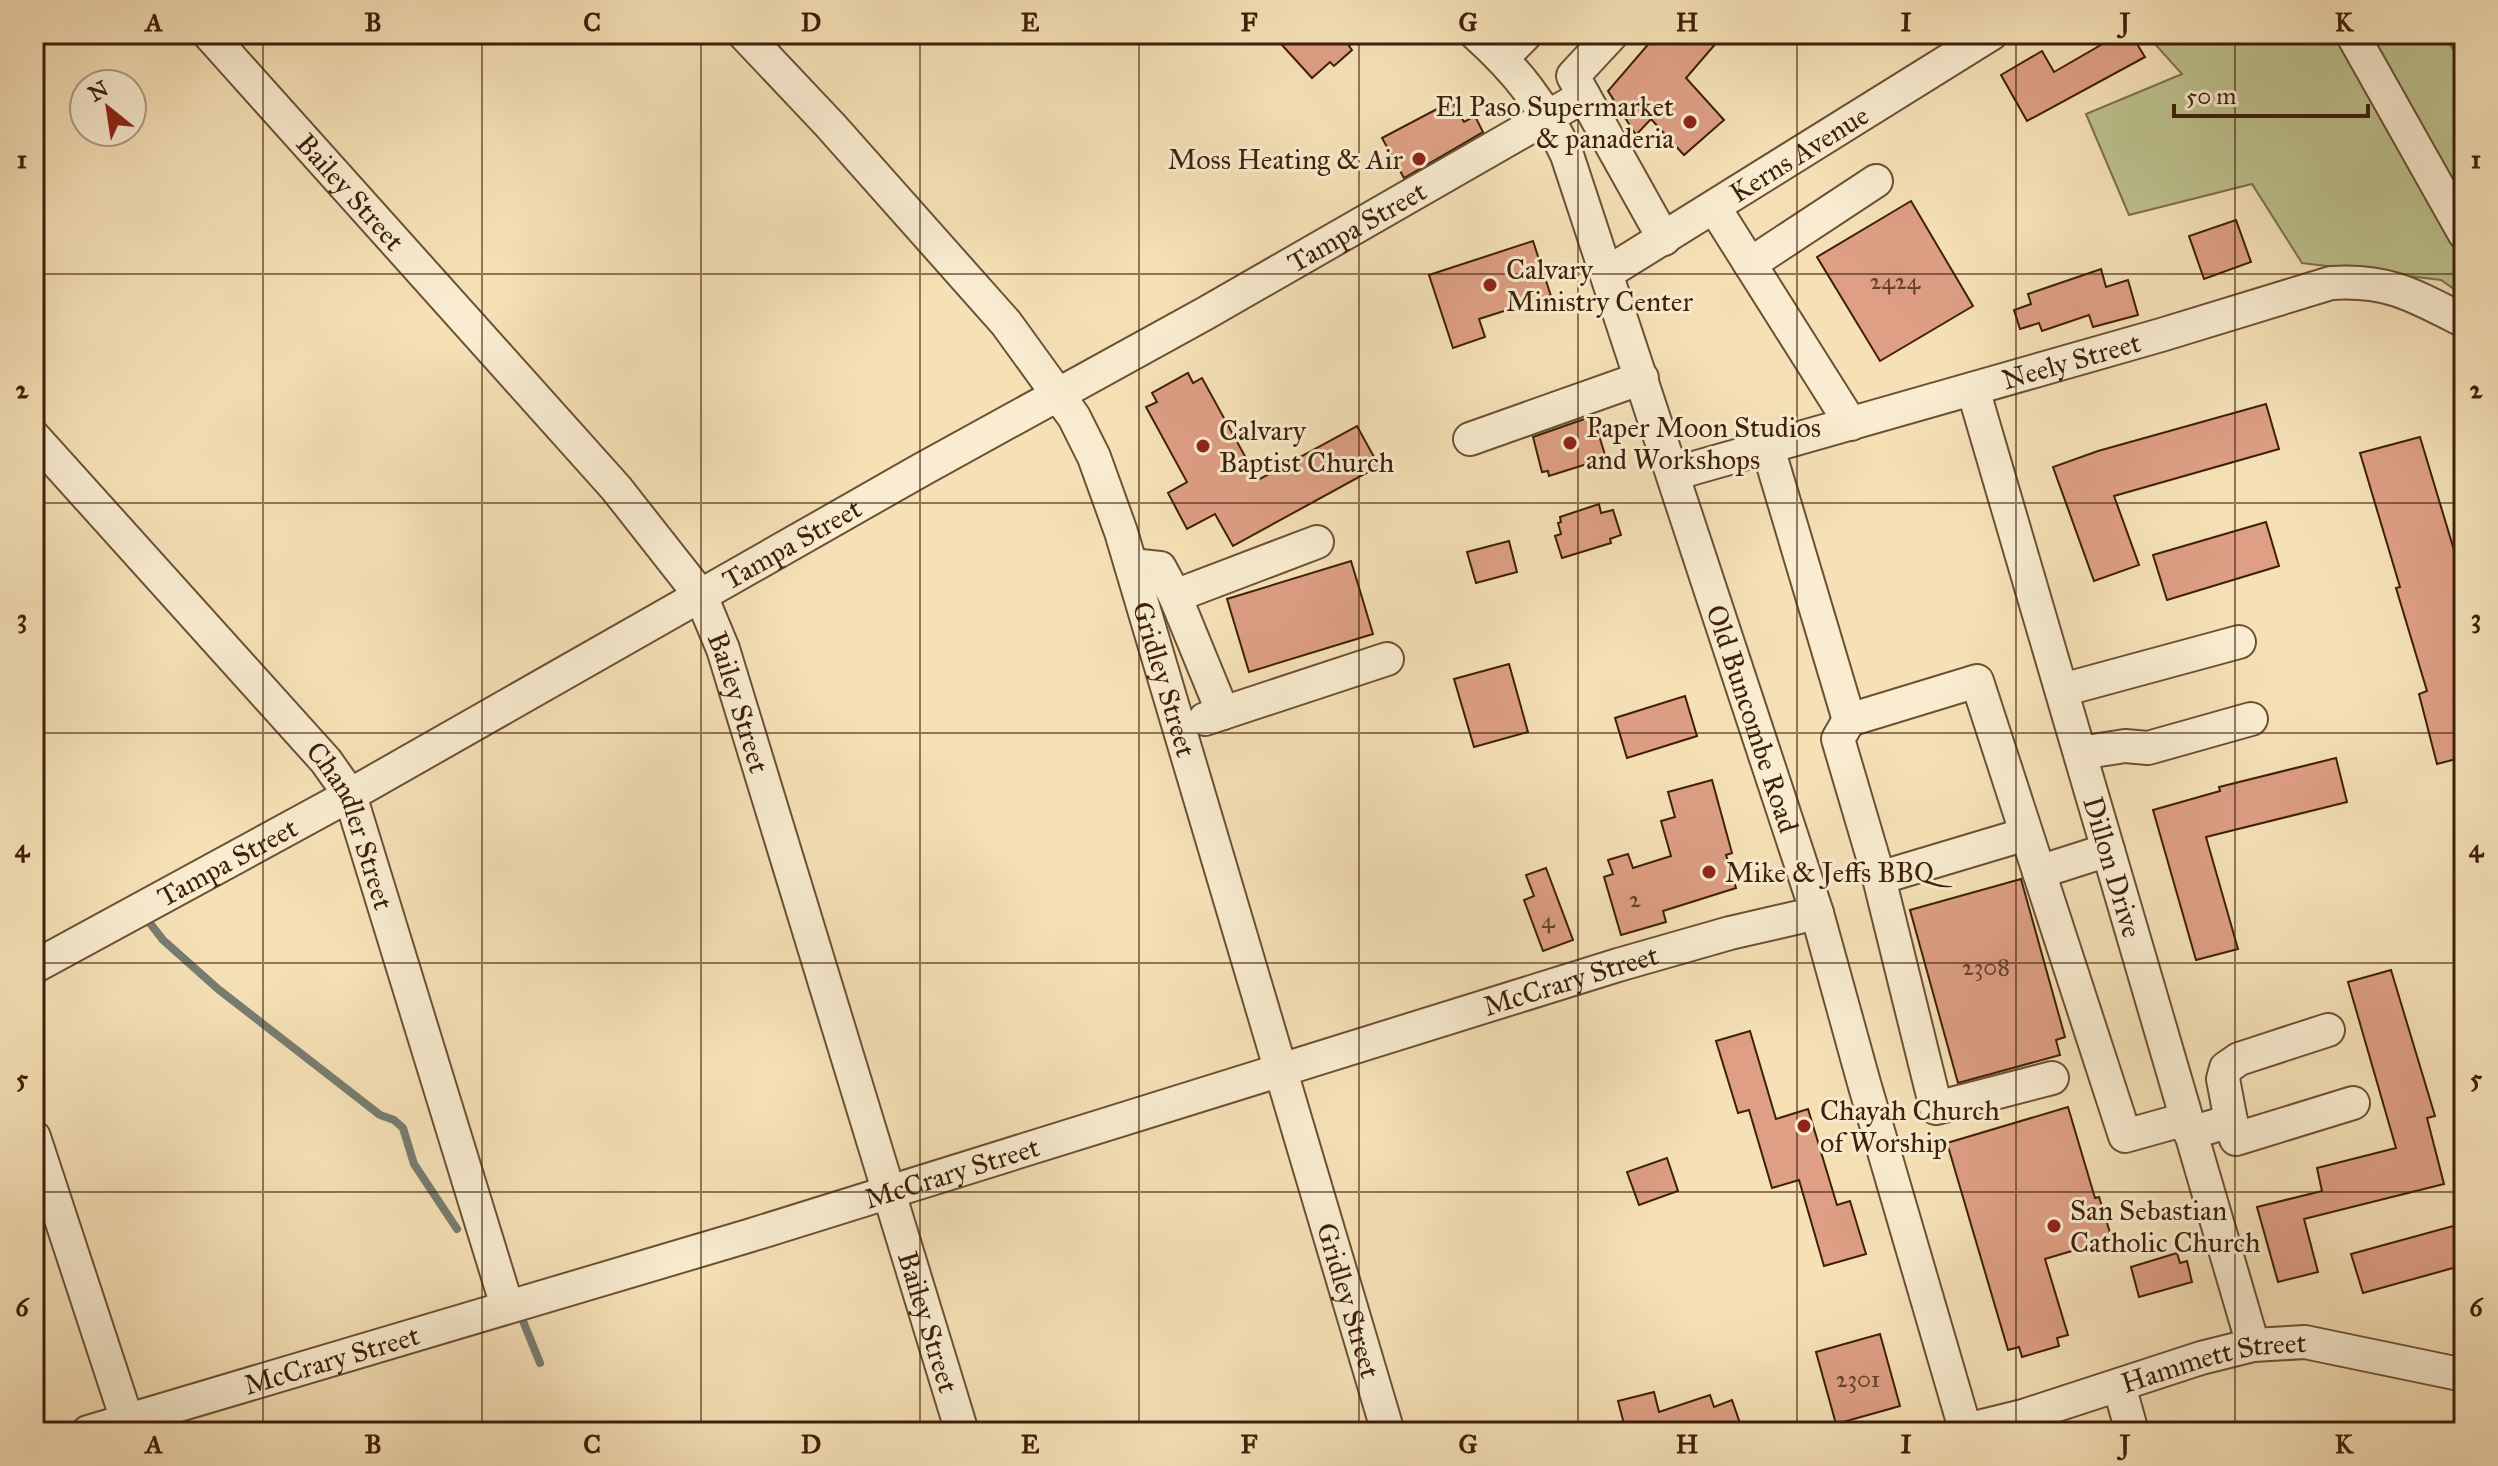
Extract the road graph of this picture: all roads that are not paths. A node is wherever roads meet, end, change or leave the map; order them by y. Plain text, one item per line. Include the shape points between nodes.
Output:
1 (209, 34) edge
2 (744, 34) edge
3 (1526, 34) edge
4 (1612, 34) edge
5 (1991, 34) edge
6 (2352, 34) edge
7 (1487, 42) edge
8 (1584, 96) junction
9 (1549, 117) junction
10 (1625, 170) junction
11 (1876, 181) dead end
12 (1580, 193) junction
13 (1714, 207) junction
14 (2464, 233) edge
15 (1664, 239) junction
16 (1750, 264) junction
17 (1607, 273) junction
18 (2464, 321) edge
19 (1642, 378) junction
20 (1973, 389) junction
21 (1059, 394) junction
22 (1851, 424) junction
23 (34, 437) edge
24 (1470, 439) dead end
25 (1768, 448) junction
26 (1673, 474) junction
27 (1317, 542) dead end
28 (1131, 565) junction
29 (701, 596) junction
30 (1175, 596) junction
31 (1191, 635) junction
32 (2239, 642) dead end
33 (1155, 645) junction
34 (1387, 659) dead end
35 (2062, 690) junction
36 (1223, 713) junction
37 (2251, 719) dead end
38 (1849, 720) junction
39 (1179, 728) junction
40 (2080, 753) junction
41 (350, 795) junction
42 (2026, 834) junction
43 (2108, 850) junction
44 (2039, 872) junction
45 (1879, 878) junction
46 (1817, 913) junction
47 (34, 967) edge
48 (2328, 1030) dead end
49 (2102, 1064) junction
50 (1282, 1071) junction
51 (2353, 1103) dead end
52 (2231, 1121) junction
53 (2188, 1126) junction
54 (34, 1137) edge
55 (888, 1192) junction
56 (507, 1306) junction
57 (2253, 1345) junction
58 (2464, 1375) edge
59 (2119, 1385) junction
60 (127, 1420) junction
61 (2025, 1424) edge
62 (1963, 1431) edge
63 (88, 1432) edge
64 (962, 1432) edge
65 (1388, 1432) edge
66 (2132, 1432) edge

1 - 29 street, Bailey Street via 616,488
2 - 21 street, Gridley Street via 977,287
3 - 7 street
4 - 8 street via 1573,76
5 - 13 street, Kerns Avenue
6 - 14 street
7 - 9 street, Old Buncombe Road
8 - 9 street, Tampa Street
8 - 10 street
9 - 12 street, Old Buncombe Road
9 - 21 street, Tampa Street
10 - 12 street
10 - 15 street
11 - 16 street
12 - 17 street, Old Buncombe Road
13 - 15 street, Kerns Avenue
13 - 16 street
15 - 17 street, Kerns Avenue
16 - 22 street
17 - 19 street, Old Buncombe Road
18 - 20 street, Neely Street via 2381,284 2331,283
19 - 24 street
19 - 26 street, Old Buncombe Road
20 - 22 street, Neely Street
20 - 35 street, Dillon Drive
21 - 28 street, Gridley Street via 1094,457
21 - 29 street, Tampa Street
22 - 25 street, Neely Street
23 - 41 street, Chandler Street via 326,761
25 - 26 street, Neely Street
25 - 38 street
26 - 46 street, Old Buncombe Road
27 - 30 street
28 - 30 street via 1160,568
28 - 33 street, Gridley Street
29 - 41 street, Tampa Street
29 - 55 street, Bailey Street via 728,664
30 - 31 street
31 - 33 street
31 - 36 street
32 - 35 street
33 - 39 street, Gridley Street
34 - 36 street
35 - 40 street, Dillon Drive
36 - 39 street
37 - 40 street via 2148,748
38 - 42 street via 1977,681
38 - 45 street via 1838,739
39 - 50 street, Gridley Street
40 - 43 street, Dillon Drive
41 - 47 street, Tampa Street
41 - 56 street, Chandler Street
42 - 44 street
42 - 45 street
43 - 44 street
43 - 53 street, Dillon Drive
44 - 49 street
45 - 49 street via 1936,1108
46 - 50 street, McCrary Street via 1632,961
46 - 62 street, Old Buncombe Road
48 - 52 street via 2226,1068 2223,1079
49 - 53 street via 2125,1136
50 - 55 street, McCrary Street
50 - 65 street, Gridley Street
51 - 52 street via 2236,1139
52 - 53 street
53 - 57 street, Dillon Drive
54 - 60 street
55 - 56 street, McCrary Street
55 - 64 street, Bailey Street
56 - 60 street, McCrary Street
57 - 58 street, Hammett Street via 2305,1342
57 - 59 street, Hammett Street
59 - 61 street, Hammett Street
59 - 66 street
60 - 63 street, McCrary Street
61 - 62 street, Hammett Street

